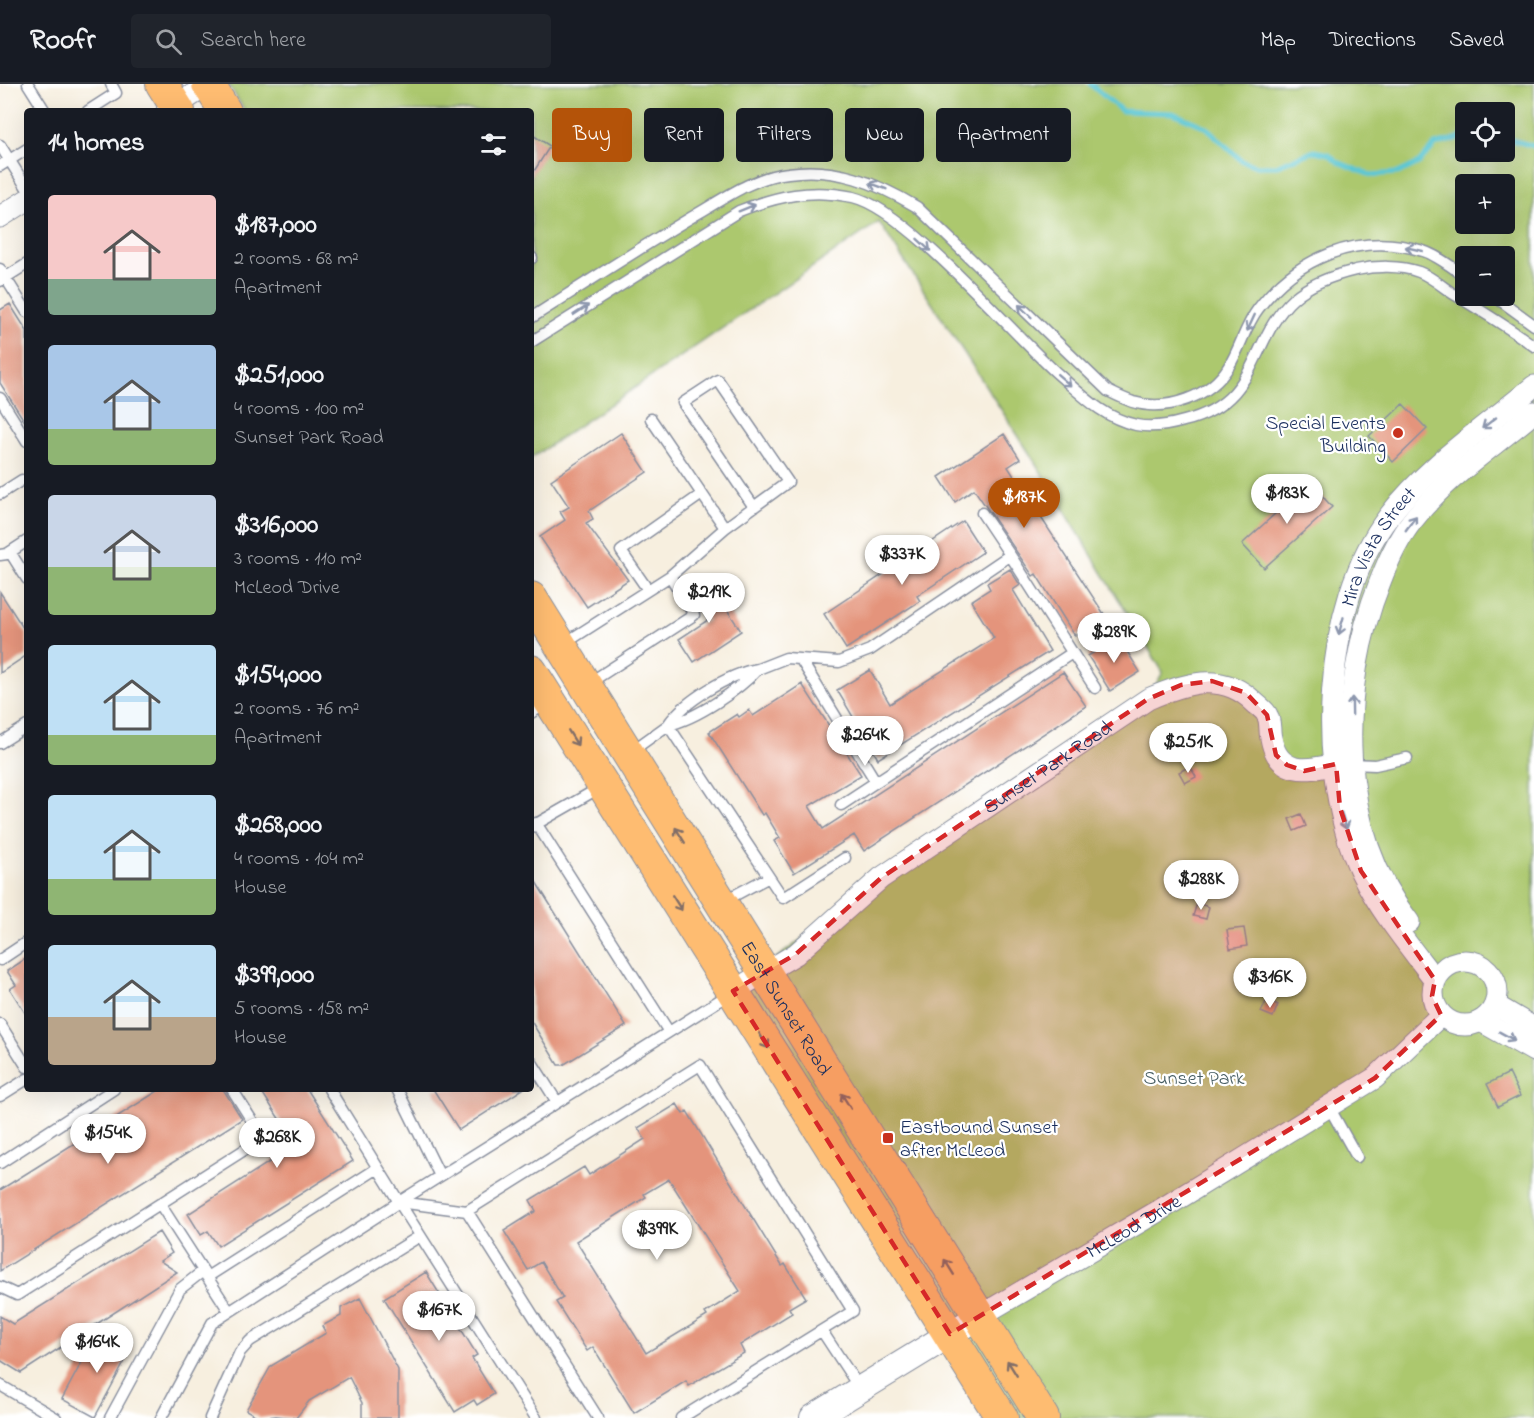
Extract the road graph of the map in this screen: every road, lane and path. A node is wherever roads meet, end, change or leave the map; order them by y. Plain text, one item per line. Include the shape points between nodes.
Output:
1 (28, 84) edge
2 (111, 84) edge
3 (208, 84) edge
4 (171, 103) edge
5 (43, 108) edge
6 (93, 108) edge
7 (223, 108) edge
8 (0, 145) edge
9 (24, 151) edge
10 (5, 163) edge
11 (24, 185) edge
12 (24, 202) edge
13 (0, 217) edge
14 (24, 265) edge
15 (1455, 270) edge
16 (2, 276) edge
17 (1508, 306) edge
18 (24, 308) edge
19 (534, 316) edge
20 (1534, 325) edge
21 (534, 340) edge
22 (1534, 346) edge
23 (1534, 386) edge
24 (0, 398) edge
25 (1534, 412) edge
26 (651, 419) dead end
27 (24, 436) edge
28 (22, 480) dead end
29 (0, 494) edge
30 (702, 494) junction
31 (754, 507) junction
32 (982, 513) dead end
33 (725, 528) junction
34 (24, 543) edge
35 (5, 553) edge
36 (1010, 555) junction
37 (24, 575) edge
38 (670, 576) junction
39 (648, 590) junction
40 (534, 603) edge
41 (561, 646) junction
42 (1072, 653) junction
43 (801, 660) junction
44 (534, 682) edge
45 (586, 685) junction
46 (1095, 688) dead end
47 (541, 707) edge
48 (668, 726) junction
49 (24, 728) edge
50 (0, 743) edge
51 (629, 753) junction
52 (1407, 758) dead end
53 (1344, 764) junction
54 (876, 782) junction
55 (604, 786) junction
56 (841, 805) dead end
57 (534, 825) edge
58 (845, 858) dead end
59 (769, 877) junction
60 (723, 902) junction
61 (24, 944) edge
62 (0, 960) edge
63 (766, 971) junction
64 (1439, 974) junction
65 (733, 991) junction
66 (1495, 1005) junction
67 (1441, 1016) junction
68 (1481, 1021) junction
69 (0, 1024) edge
70 (1534, 1028) edge
71 (669, 1032) junction
72 (1534, 1051) edge
73 (24, 1062) edge
74 (534, 1065) edge
75 (24, 1080) edge
76 (109, 1092) edge
77 (234, 1092) edge
78 (331, 1092) edge
79 (398, 1092) edge
80 (0, 1096) edge
81 (557, 1102) junction
82 (1329, 1107) junction
83 (1356, 1157) dead end
84 (0, 1163) edge
85 (378, 1168) junction
86 (440, 1176) junction
87 (399, 1202) junction
88 (160, 1204) junction
89 (467, 1210) junction
90 (420, 1236) junction
91 (205, 1274) junction
92 (0, 1287) edge
93 (229, 1311) junction
94 (980, 1316) junction
95 (822, 1331) junction
96 (950, 1334) junction
97 (0, 1385) edge
98 (860, 1390) junction
99 (56, 1418) edge
100 (110, 1418) edge
101 (161, 1418) edge
102 (210, 1418) edge
103 (536, 1418) edge
104 (598, 1418) edge
105 (681, 1418) edge
106 (813, 1418) edge
107 (1002, 1418) edge
108 (1043, 1418) edge

1 - 5 lane
2 - 6 lane via 116,93
3 - 4 street
3 - 7 main road
8 - 10 lane
9 - 10 lane
10 - 11 lane
12 - 13 street
14 - 16 lane
15 -> 19 lane via 1425,251 1395,245 1336,249 1302,266 1274,290 1256,312 1227,370 1211,387 1188,400 1163,405 1134,403 1108,391 917,207 883,187 854,177 787,172 750,183 655,238
16 - 18 lane
17 - 20 lane
21 -> 22 lane via 738,211 776,197 814,194 854,198 897,220 1098,410 1137,425 1171,425 1220,406 1243,384 1278,317 1292,299 1334,275 1363,268 1419,272
23 -> 53 street, Mira Vista Street via 1418,484 1389,516 1368,549 1338,636 1331,697
24 - 27 lane
53 -> 25 street, Mira Vista Street via 1362,637 1388,561 1410,522 1455,473
26 - 30 lane
28 - 29 lane
30 - 33 lane
30 - 39 lane via 621,551
31 - 31 lane via 788,482 718,380 683,403
31 - 33 lane
32 - 36 lane
33 - 38 lane
34 - 35 lane
35 - 37 lane
36 - 42 lane
36 - 43 lane via 870,650 839,662
38 - 39 lane
38 - 45 lane via 694,615
39 - 41 lane
40 - 41 main road, East Sunset Road
41 - 45 main road, East Sunset Road
42 - 46 lane
42 - 54 lane
43 - 48 lane via 786,658 758,669 747,681 698,706 683,722
43 - 54 lane
44 - 47 main road, East Sunset Road
45 - 51 main road, East Sunset Road
47 -> 55 main road, East Sunset Road
48 - 51 lane
48 - 59 lane
49 - 50 lane
60 -> 51 main road, East Sunset Road
52 - 53 lane via 1375,765
53 - 63 street, Sunset Park Road via 1304,771 1287,765 1276,755 1267,715 1246,693 1212,681 1179,686 1148,699 881,878 796,954
53 - 64 street via 1375,865
54 - 56 lane
55 - 57 lane
55 -> 65 main road, East Sunset Road
57 - 71 lane
58 - 59 lane via 783,898
59 - 60 lane
60 - 63 main road, East Sunset Road
61 - 62 lane
63 - 65 street, Sunset Park Road
94 -> 63 main road, East Sunset Road
64 - 66 street via 1463,960 1483,966 1496,984
64 - 67 street via 1432,996
65 - 71 lane
65 -> 96 main road, East Sunset Road
66 - 68 street
66 - 70 street
67 - 68 street via 1460,1025
67 - 82 street, McLeod Drive via 1375,1078
68 -> 72 street
69 - 73 lane
71 - 81 lane
74 - 81 lane
75 - 80 lane
76 - 84 lane
77 - 88 lane via 263,1138
78 - 85 lane
79 - 86 lane
81 - 86 lane
82 - 83 lane
82 - 94 street, McLeod Drive
85 - 87 lane
85 - 91 lane
86 - 87 lane
87 - 89 lane
87 - 90 lane
87 - 93 lane
88 - 91 lane
88 - 92 lane via 17,1295
89 - 95 lane via 700,1065 853,1311
89 - 104 lane
90 - 102 lane via 250,1341 240,1352
90 - 103 lane
91 - 93 lane
91 - 100 lane via 180,1289
93 - 101 lane via 212,1323
94 - 96 street, McLeod Drive
108 -> 94 main road, East Sunset Road
95 - 98 lane
95 - 105 lane
96 - 98 street, McLeod Drive
96 - 107 main road, East Sunset Road
97 - 99 lane
98 - 106 street, McLeod Drive

